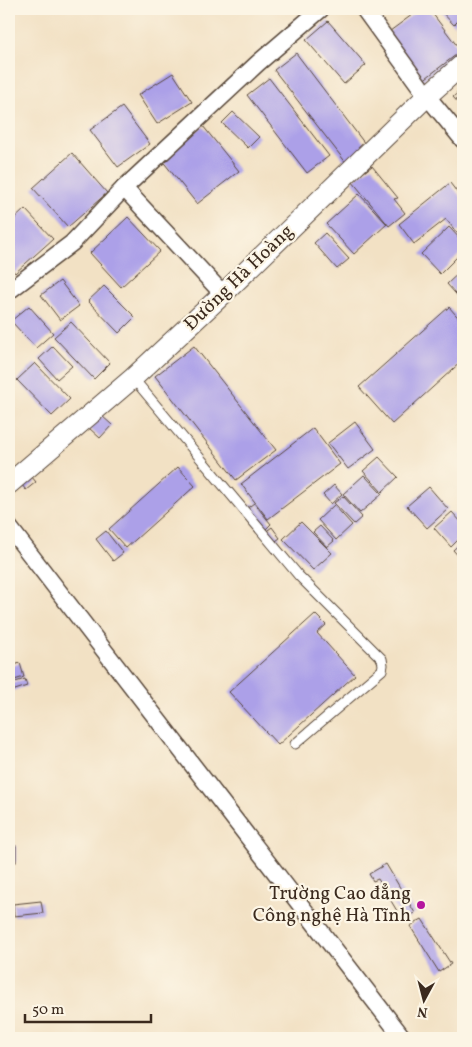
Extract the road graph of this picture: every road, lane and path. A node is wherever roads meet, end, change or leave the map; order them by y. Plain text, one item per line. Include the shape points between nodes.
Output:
1 (321, 9) edge
2 (364, 9) edge
3 (463, 64) edge
4 (427, 96) junction
5 (463, 140) edge
6 (124, 188) junction
7 (9, 292) edge
8 (223, 294) junction
9 (133, 378) junction
10 (9, 484) edge
11 (9, 527) edge
12 (295, 744) dead end
13 (403, 1038) edge

1 - 6 street
2 - 4 street
3 - 4 street, Đường Hà Hoàng
4 - 5 street
4 - 8 street, Đường Hà Hoàng
6 - 7 street via 72,242
6 - 8 street
8 - 9 street, Đường Hà Hoàng
9 - 10 street, Đường Hà Hoàng
9 - 12 lane via 299,576 382,659 382,670
11 - 13 street

